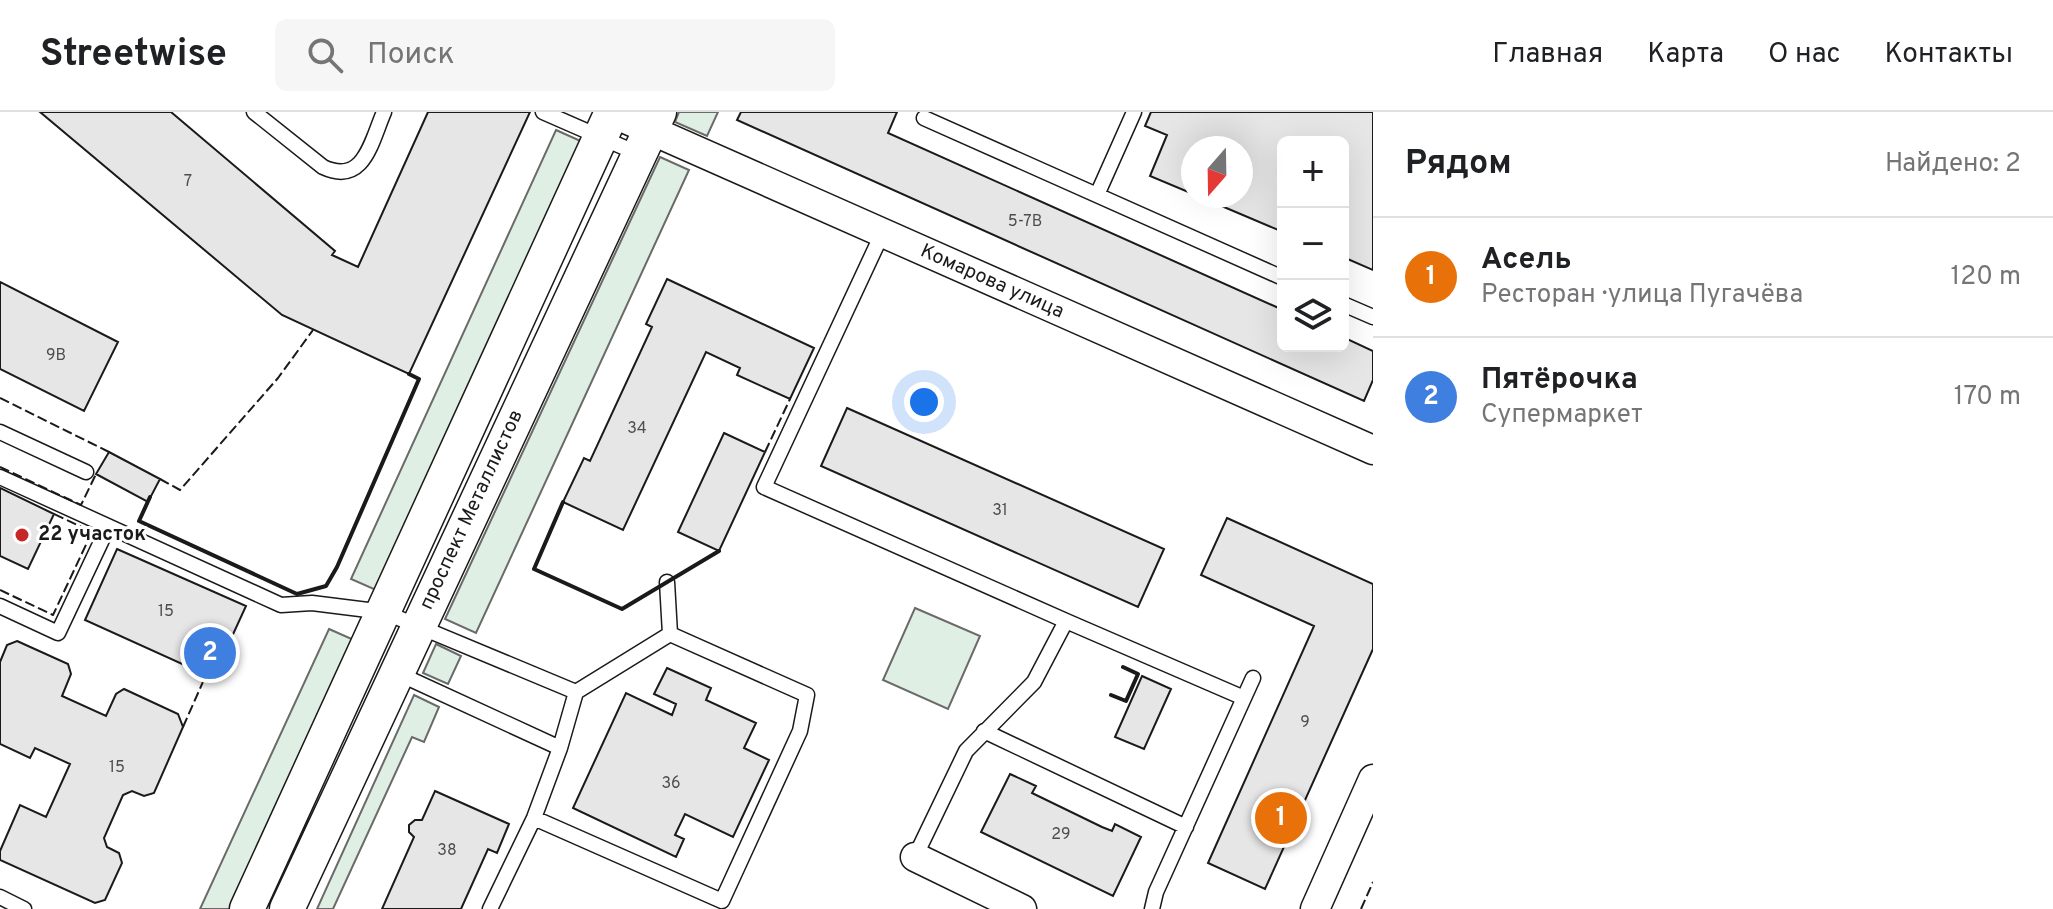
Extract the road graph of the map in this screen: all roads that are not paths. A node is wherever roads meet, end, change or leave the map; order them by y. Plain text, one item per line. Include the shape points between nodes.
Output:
1 (254, 112) edge
2 (384, 112) edge
3 (543, 112) edge
4 (1134, 112) edge
5 (924, 118) dead end
6 (608, 121) edge
7 (649, 132) edge
8 (1097, 195) junction
9 (882, 234) junction
10 (1277, 275) edge
11 (1349, 307) edge
12 (1373, 317) edge
13 (0, 432) edge
14 (1373, 450) edge
15 (86, 472) dead end
16 (0, 477) edge
17 (108, 527) junction
18 (667, 582) dead end
19 (0, 606) edge
20 (384, 612) junction
21 (1066, 621) junction
22 (418, 626) junction
23 (670, 634) junction
24 (396, 673) junction
25 (1253, 678) dead end
26 (576, 692) junction
27 (1244, 698) junction
28 (984, 731) junction
29 (560, 748) junction
30 (1373, 779) edge
31 (534, 818) junction
32 (1186, 827) junction
33 (915, 857) joint
34 (0, 897) edge
35 (24, 909) edge
36 (247, 909) edge
37 (287, 909) edge
38 (490, 909) edge
39 (1022, 909) edge
40 (1152, 909) edge
41 (1315, 909) edge

1 - 2 lane via 323,167 347,173 358,167
3 - 6 lane
4 - 8 lane
5 - 8 lane
6 - 7 street, Комарова улица
6 - 20 street, проспект Металлистов
7 - 9 street, Комарова улица
7 - 22 street, проспект Металлистов
8 - 10 lane
9 - 14 street, Комарова улица
9 - 21 lane via 764,487
11 - 12 lane
13 - 15 lane
16 - 17 lane
17 - 19 lane via 58,633
17 - 20 lane via 281,605 312,597
18 - 23 lane
20 - 22 lane
20 - 36 street, проспект Металлистов
21 - 27 lane
21 - 28 lane via 1034,682
22 - 24 street, проспект Металлистов
22 - 26 lane
23 - 26 lane
23 - 31 lane via 807,695 800,731 722,901
24 - 29 lane
24 - 37 street, проспект Металлистов
25 - 27 lane
26 - 29 lane
27 - 32 lane
28 - 32 lane
28 - 33 lane via 966,751
29 - 31 lane
30 - 41 street
31 - 38 lane
32 - 40 lane
33 - 39 street
34 - 35 lane

